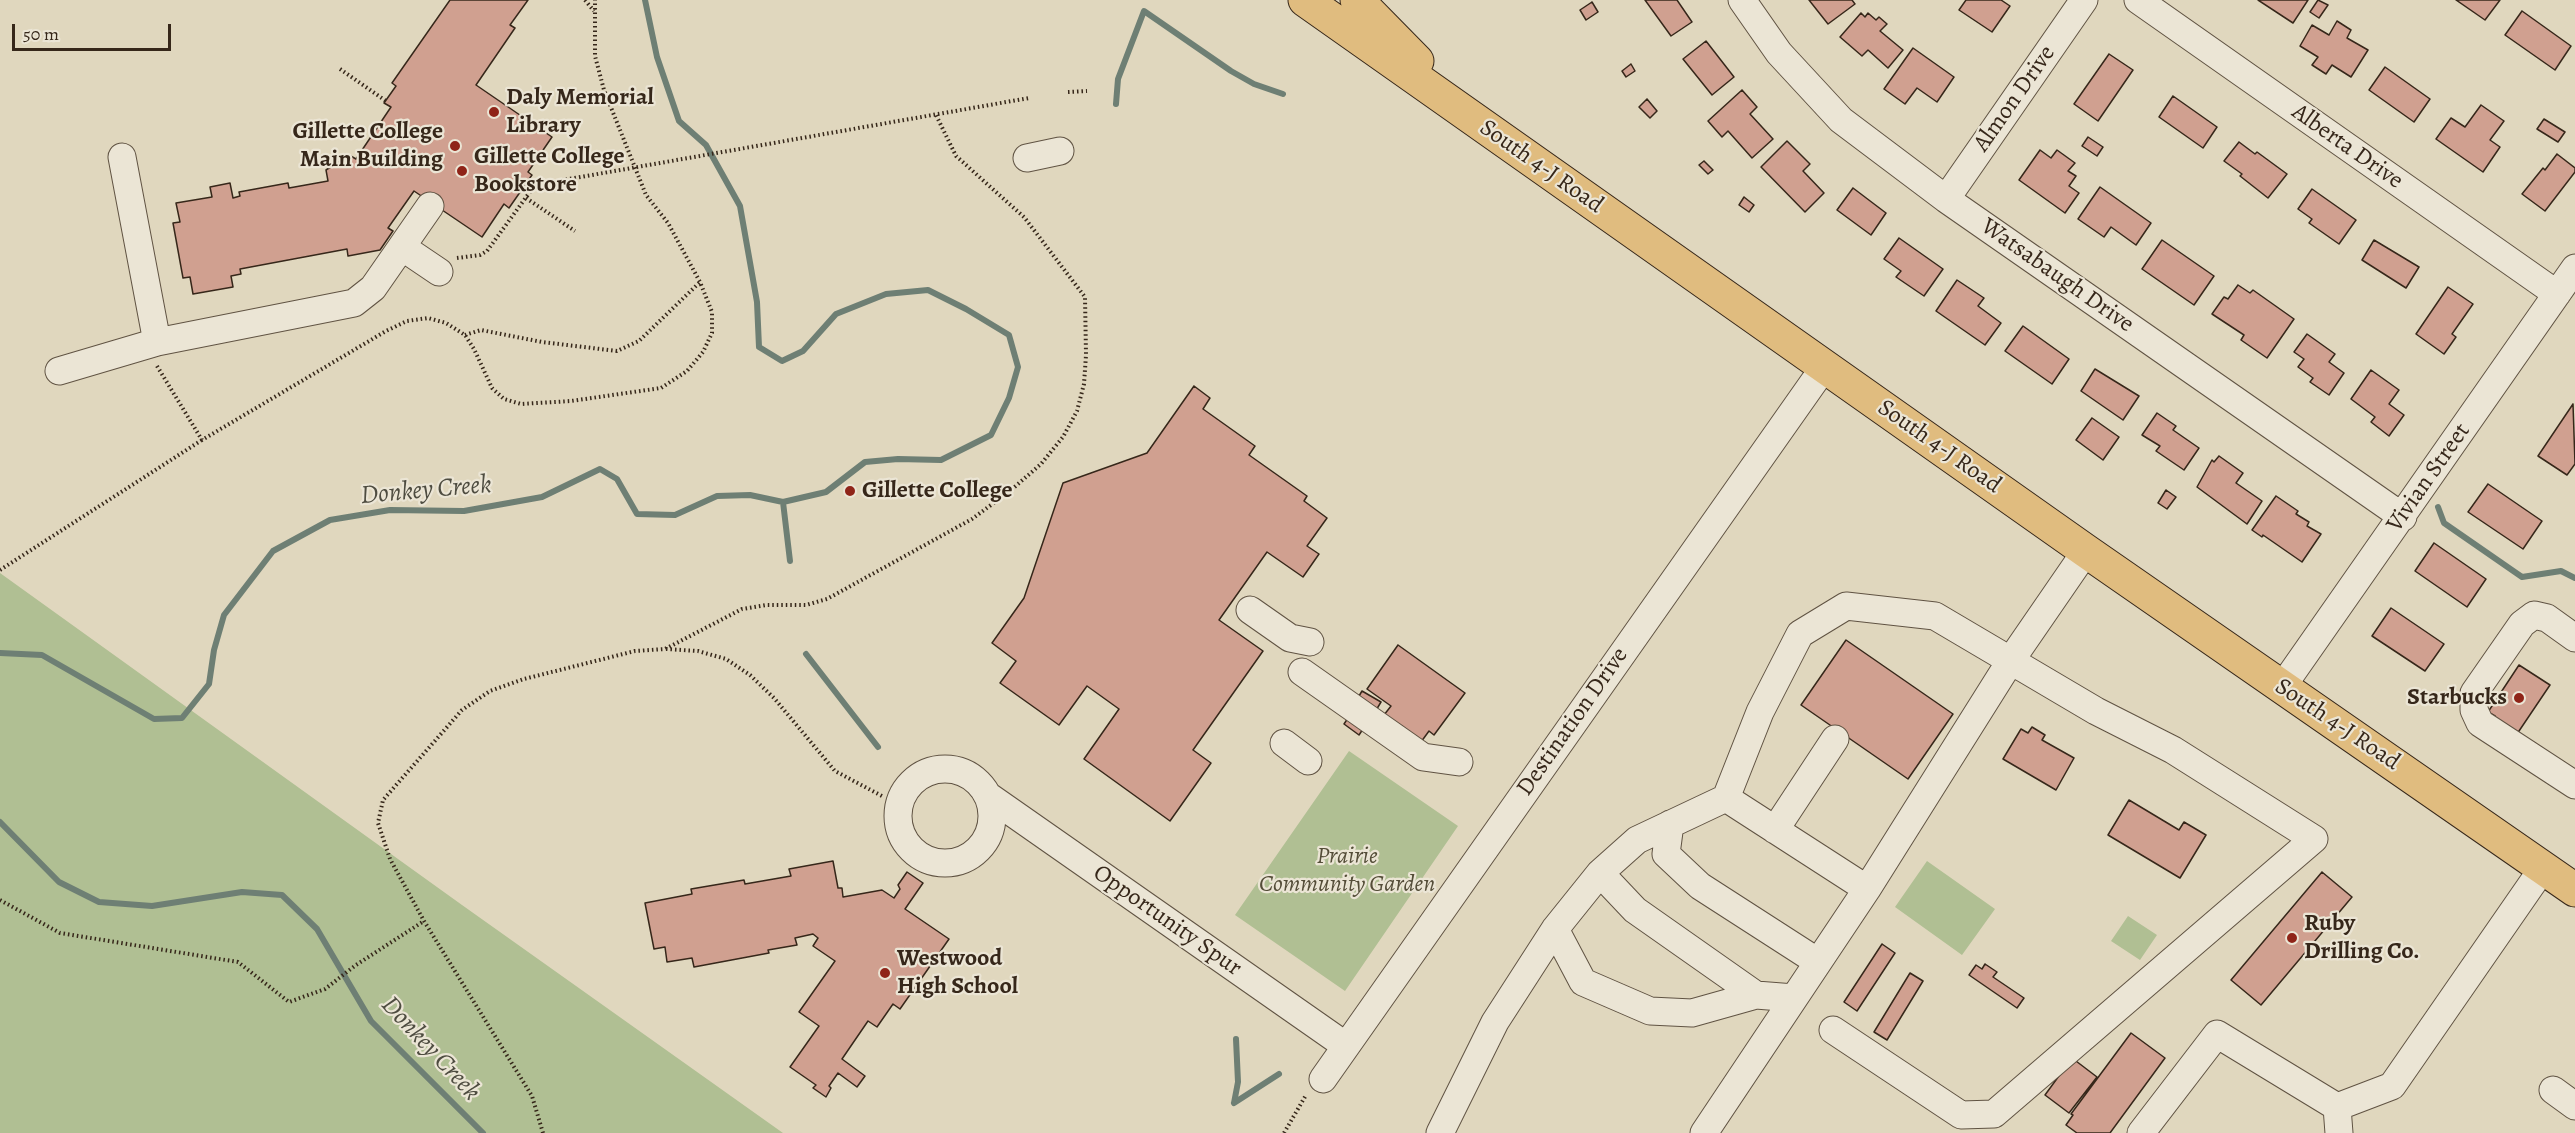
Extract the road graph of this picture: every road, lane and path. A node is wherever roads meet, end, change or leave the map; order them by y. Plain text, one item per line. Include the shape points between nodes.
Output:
1 (585, 0) edge
2 (595, 0) edge
3 (1305, 0) edge
4 (1357, 0) edge
5 (1742, 0) edge
6 (2084, 0) edge
7 (2138, 0) edge
8 (595, 12) junction
9 (340, 69) dead end
10 (1087, 90) dead end
11 (1068, 92) dead end
12 (1029, 98) dead end
13 (386, 101) dead end
14 (936, 115) junction
15 (1477, 122) junction
16 (1060, 151) dead end
17 (122, 157) dead end
18 (1027, 158) dead end
19 (635, 167) junction
20 (526, 198) junction
21 (1946, 199) junction
22 (430, 206) dead end
23 (575, 231) dead end
24 (402, 247) junction
25 (2575, 268) edge
26 (439, 272) joint
27 (700, 282) junction
28 (2557, 294) junction
29 (465, 335) junction
30 (157, 342) junction
31 (1825, 366) junction
32 (59, 371) dead end
33 (202, 440) junction
34 (2403, 517) junction
35 (2086, 550) junction
36 (0, 570) edge
37 (1250, 610) dead end
38 (2575, 638) edge
39 (1310, 642) dead end
40 (665, 649) junction
41 (2011, 660) junction
42 (1302, 672) dead end
43 (2282, 687) junction
44 (1835, 739) dead end
45 (1284, 743) dead end
46 (1308, 761) dead end
47 (1459, 762) dead end
48 (2575, 786) edge
49 (987, 795) dead end
50 (882, 796) dead end
51 (1726, 798) junction
52 (1670, 824) junction
53 (1775, 830) junction
54 (2544, 868) junction
55 (1600, 873) junction
56 (1867, 890) junction
57 (2575, 890) edge
58 (0, 900) edge
59 (424, 921) junction
60 (1554, 929) junction
61 (1818, 962) junction
62 (1756, 995) junction
63 (1794, 998) junction
64 (1833, 1030) dead end
65 (1346, 1046) junction
66 (1323, 1079) joint
67 (2553, 1090) dead end
68 (2575, 1106) edge
69 (2338, 1120) edge
70 (1994, 1123) edge
71 (543, 1133) edge
72 (1284, 1133) edge
73 (1440, 1133) edge
74 (1704, 1133) edge
75 (2141, 1133) edge

1 - 8 path
2 - 8 path
3 - 15 main road, South 4-J Road
4 - 15 main road
5 - 21 street, Watsabaugh Drive via 1779,53 1841,120
6 - 21 street, Almon Drive
7 - 28 street, Alberta Drive
8 - 19 path via 595,57
9 - 13 path
10 - 11 path
12 - 14 path
14 - 19 path
14 - 40 path via 956,156 1024,217 1085,297 1084,384 1068,429 1041,464 972,519 827,599 742,609
15 - 31 main road, South 4-J Road
16 - 18 street
17 - 30 street
19 - 20 path via 535,185
19 - 27 path via 646,195 668,223
20 - 23 path
20 - 26 path via 488,251 448,259
21 - 34 street, Watsabaugh Drive
22 - 24 street
24 - 26 street
24 - 30 street via 373,288 354,303
25 - 28 street, Vivian Street
27 - 29 path via 639,341 617,351 481,330
27 - 29 path via 712,312 712,333 687,371 661,388 520,404 504,399 492,388
28 - 34 street, Vivian Street
29 - 33 path via 428,318 407,321
30 - 32 street
30 - 33 path via 155,364
31 - 35 main road, South 4-J Road
31 - 65 street, Destination Drive
33 - 36 path
34 - 43 street, Vivian Street
35 - 41 street
35 - 43 main road, South 4-J Road
37 - 39 street via 1290,638
38 - 48 street via 2547,618 2534,615 2522,624 2474,693 2474,710 2480,723
40 - 50 path via 698,651 726,659 750,675 835,771
40 - 59 path via 635,651 490,691 462,711 383,800 378,823 390,859
41 - 51 street via 1935,616 1846,606 1800,634 1760,712
41 - 56 street
41 - 70 street via 2096,711 2173,750 2314,839
42 - 47 street via 1423,757
43 - 54 main road, South 4-J Road
44 - 53 street
45 - 46 street
49 - 65 street, Opportunity Spur
51 - 52 street
51 - 53 street
52 - 55 street via 1637,840
52 - 61 street via 1666,854 1700,886
53 - 56 street
54 - 57 main road, South 4-J Road
54 - 69 street via 2392,1086
55 - 60 street
55 - 62 street via 1635,910
56 - 61 street
58 - 59 path via 60,933 238,962 289,1002 325,989
59 - 71 path via 532,1096
60 - 62 street via 1583,982 1650,1011 1692,1013
60 - 73 street via 1495,1022
61 - 63 street
62 - 63 street
63 - 74 street
64 - 70 street via 1961,1115
65 - 66 street, Destination Drive
66 - 72 path via 1312,1084
67 - 68 street
69 - 75 street via 2217,1034

